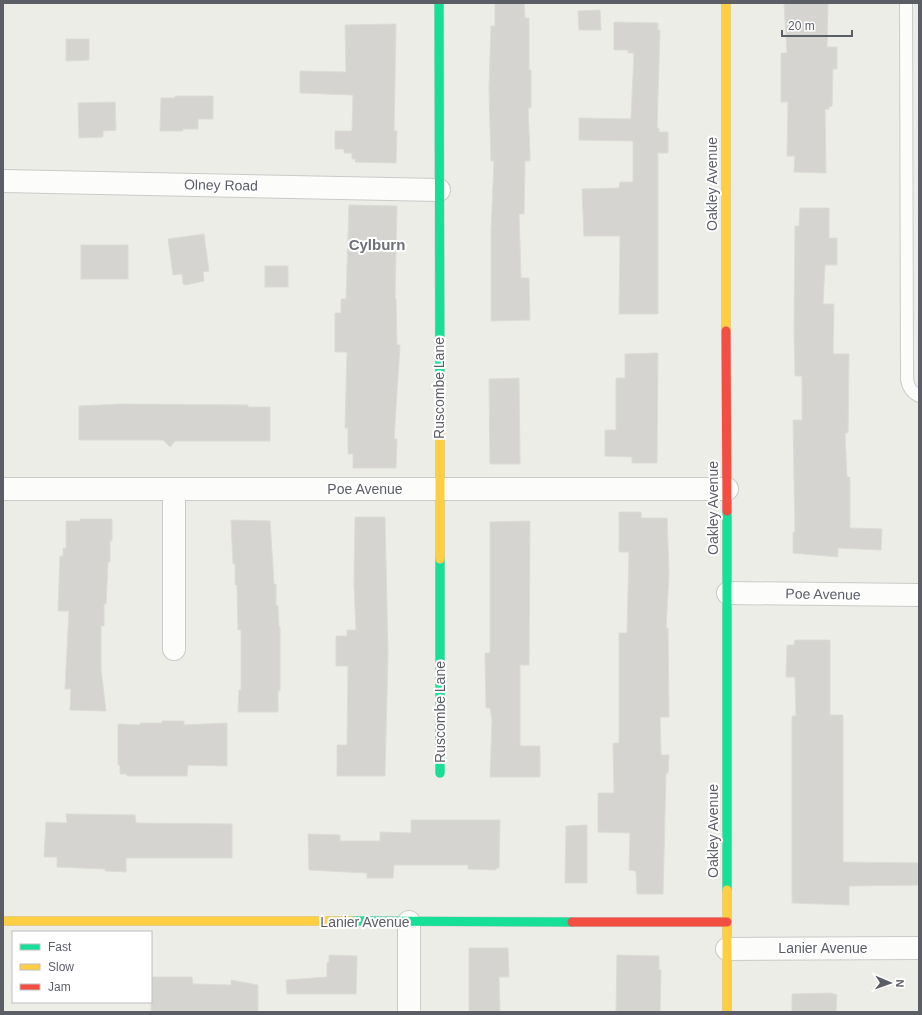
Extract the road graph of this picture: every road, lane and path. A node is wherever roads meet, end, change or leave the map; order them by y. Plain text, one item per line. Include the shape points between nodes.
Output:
1 (438, 3) edge
2 (726, 3) edge
3 (906, 3) edge
4 (3, 181) edge
5 (439, 190) junction
6 (919, 396) edge
7 (3, 489) edge
8 (174, 489) junction
9 (439, 489) junction
10 (727, 489) junction
11 (728, 593) junction
12 (919, 595) edge
13 (174, 649) dead end
14 (440, 773) dead end
15 (3, 921) edge
16 (409, 922) junction
17 (727, 922) junction
18 (919, 948) edge
19 (727, 949) junction
20 (409, 1012) edge
21 (727, 1012) edge

1 - 5 street, Ruscombe Lane
2 - 10 street, Oakley Avenue
3 - 6 lane via 907,379 908,386
4 - 5 street, Olney Road
5 - 9 street, Ruscombe Lane
7 - 8 street, Poe Avenue
8 - 9 street, Poe Avenue
8 - 13 street
9 - 10 street, Poe Avenue
9 - 14 street, Ruscombe Lane
10 - 11 street, Oakley Avenue
11 - 12 street, Poe Avenue
11 - 17 street, Oakley Avenue
15 - 16 street, Lanier Avenue
16 - 17 street, Lanier Avenue
16 - 20 street
17 - 19 street, Oakley Avenue
18 - 19 street, Lanier Avenue
19 - 21 street, Oakley Avenue

